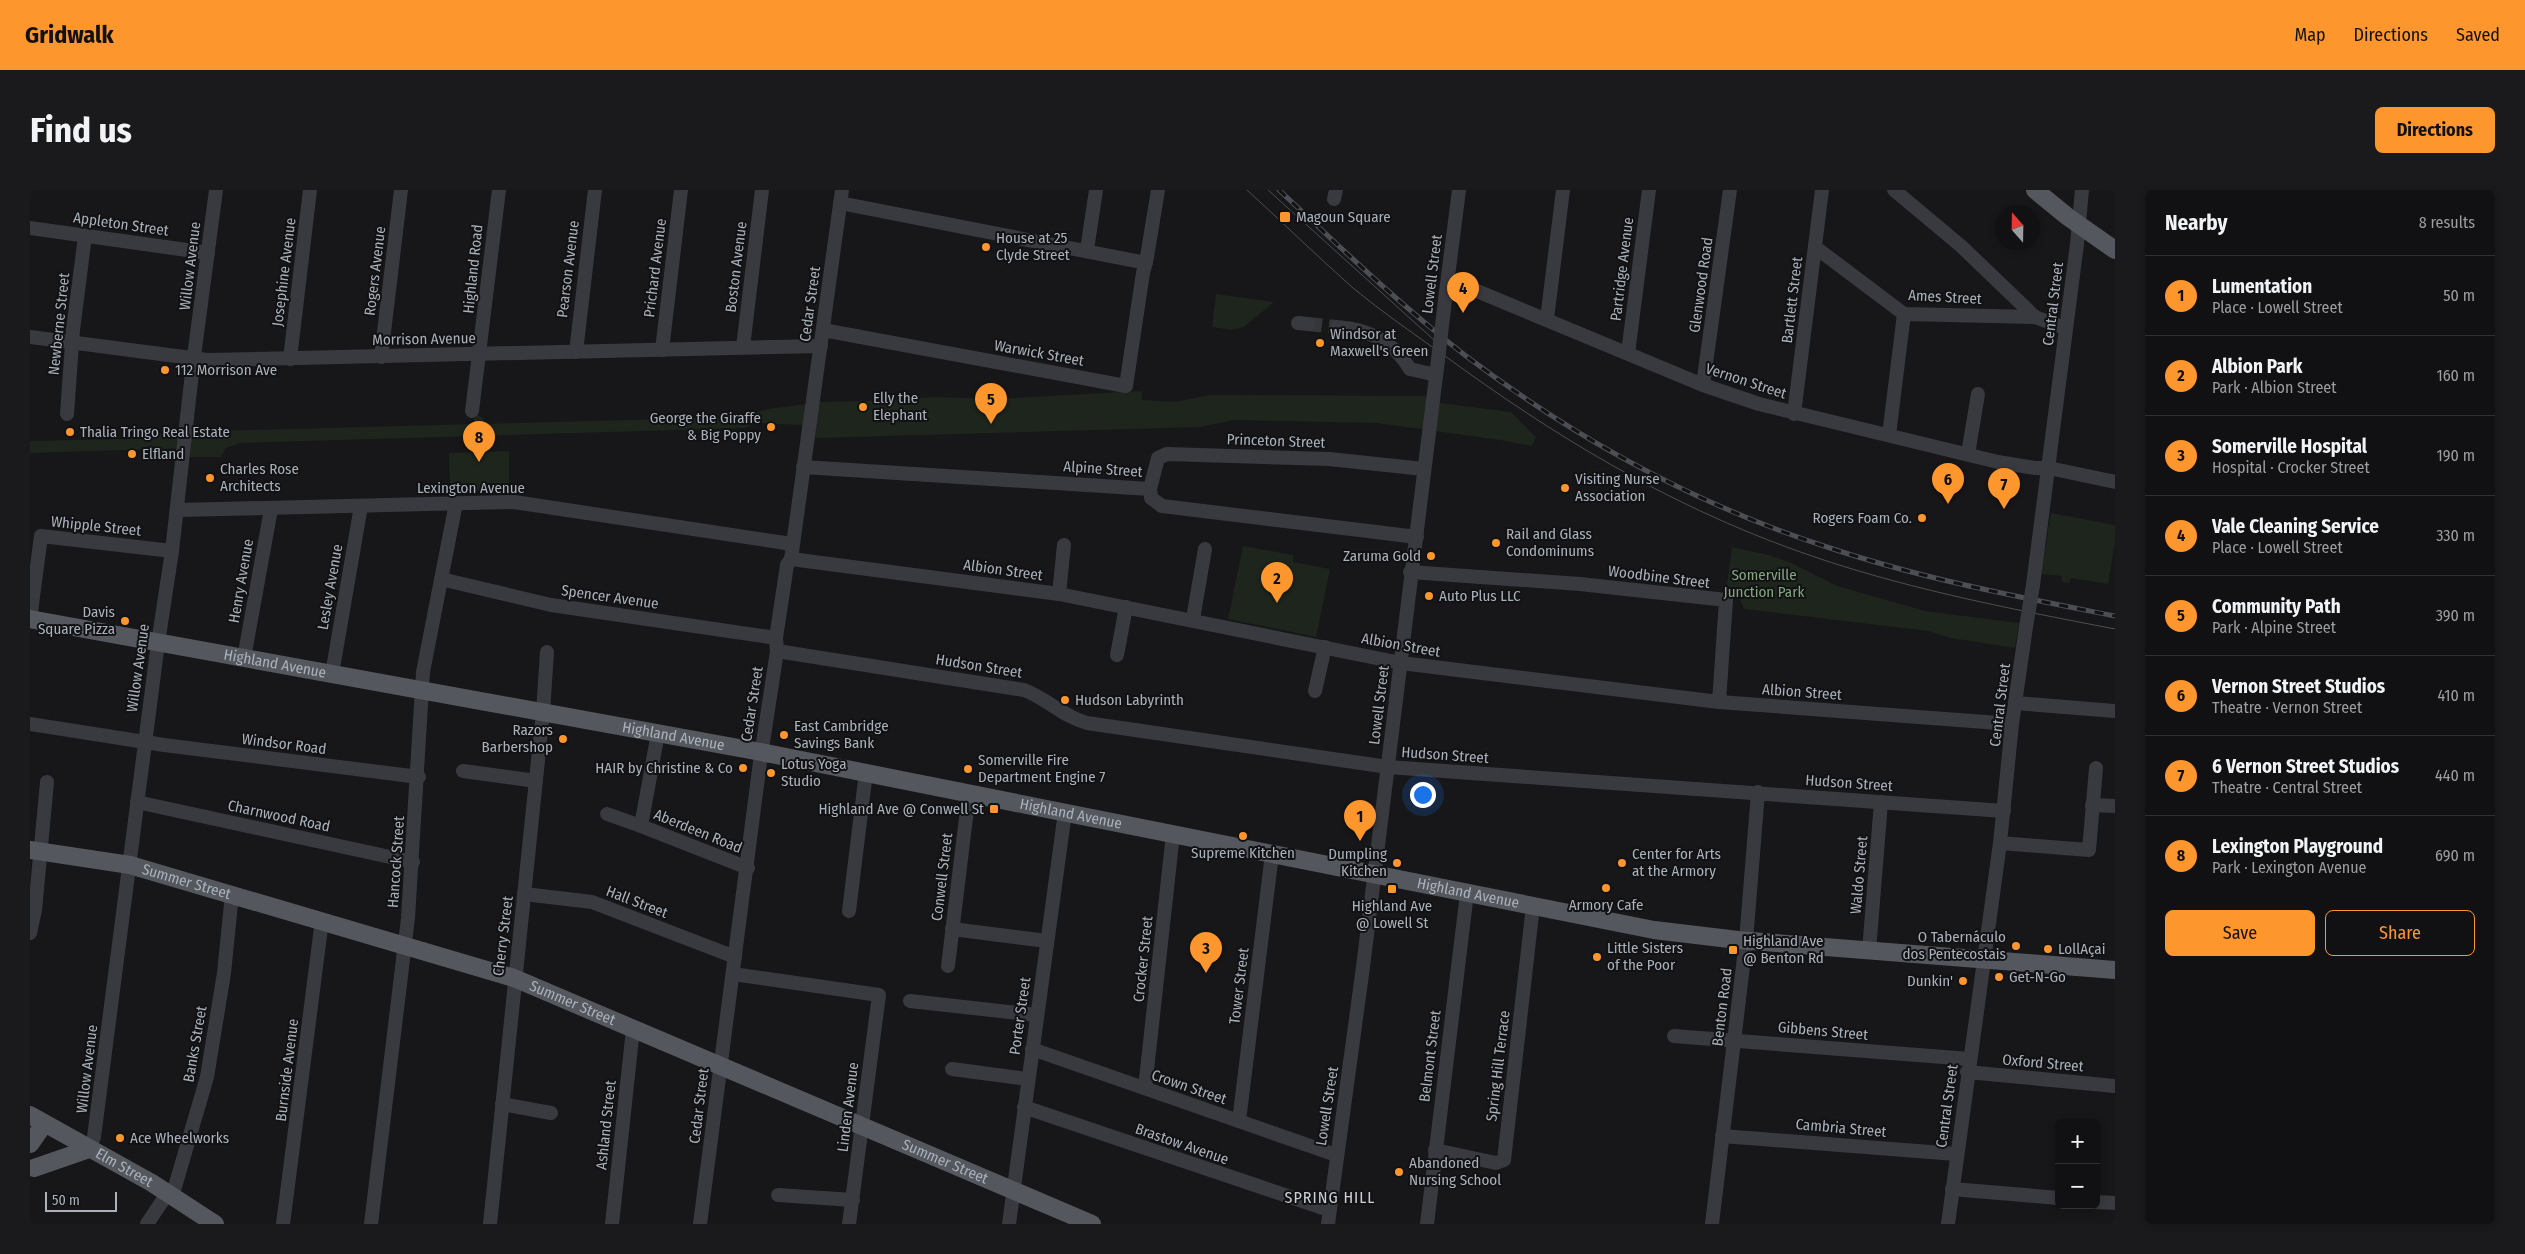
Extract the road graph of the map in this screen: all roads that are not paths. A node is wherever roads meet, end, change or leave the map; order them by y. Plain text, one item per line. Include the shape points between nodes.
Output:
1 (216, 190) edge
2 (310, 190) edge
3 (401, 190) edge
4 (498, 190) edge
5 (595, 190) edge
6 (682, 190) edge
7 (762, 190) edge
8 (1096, 190) edge
9 (1158, 190) edge
10 (1458, 190) edge
11 (1563, 190) edge
12 (1649, 190) edge
13 (1730, 190) edge
14 (1822, 190) edge
15 (1894, 190) edge
16 (2035, 190) edge
17 (2082, 190) edge
18 (841, 196) edge
19 (2078, 225) junction
20 (30, 228) edge
21 (85, 236) junction
22 (1815, 246) junction
23 (1087, 250) junction
24 (2115, 250) edge
25 (208, 253) junction
26 (1146, 263) junction
27 (1448, 279) junction
28 (1904, 314) junction
29 (2035, 318) junction
30 (1547, 319) junction
31 (1337, 327) tunnel mouth
32 (2066, 328) junction
33 (823, 330) junction
34 (30, 337) edge
35 (73, 344) junction
36 (821, 346) junction
37 (743, 348) junction
38 (662, 350) junction
39 (576, 352) junction
40 (1628, 353) junction
41 (479, 354) junction
42 (381, 356) junction
43 (290, 359) junction
44 (194, 360) junction
45 (1436, 375) junction
46 (1703, 385) junction
47 (1978, 394) dead end
48 (472, 411) dead end
49 (67, 414) dead end
50 (1794, 414) junction
51 (1889, 435) junction
52 (1968, 454) junction
53 (803, 466) junction
54 (2049, 468) junction
55 (1424, 469) junction
56 (2115, 482) edge
57 (1150, 489) junction
58 (456, 503) junction
59 (361, 506) junction
60 (271, 509) junction
61 (177, 510) junction
62 (1417, 537) junction
63 (792, 544) junction
64 (1064, 546) dead end
65 (1205, 548) dead end
66 (172, 551) junction
67 (790, 559) junction
68 (1410, 572) junction
69 (441, 580) junction
70 (1059, 594) junction
71 (1126, 607) junction
72 (30, 619) edge
73 (1193, 619) junction
74 (158, 643) junction
75 (777, 645) junction
76 (1325, 647) junction
77 (547, 652) dead end
78 (1117, 655) dead end
79 (244, 658) junction
80 (1401, 663) junction
81 (332, 674) junction
82 (422, 690) junction
83 (1315, 691) dead end
84 (1719, 702) junction
85 (2015, 703) junction
86 (2115, 711) edge
87 (543, 712) junction
88 (30, 724) edge
89 (2012, 724) junction
90 (658, 733) junction
91 (145, 741) junction
92 (762, 752) junction
93 (1388, 767) junction
94 (2096, 768) dead end
95 (463, 771) dead end
96 (866, 772) junction
97 (419, 777) junction
98 (536, 781) junction
99 (47, 782) dead end
100 (1758, 792) junction
101 (969, 793) junction
102 (138, 802) junction
103 (1881, 802) junction
104 (2092, 805) junction
105 (2115, 806) edge
106 (2004, 810) junction
107 (1065, 812) junction
108 (607, 814) dead end
109 (641, 826) junction
110 (1173, 834) junction
111 (2000, 842) junction
112 (35, 851) edge
113 (1272, 854) junction
114 (413, 862) junction
115 (130, 865) junction
116 (748, 868) junction
117 (1373, 874) junction
118 (1467, 893) junction
119 (232, 894) junction
120 (524, 894) junction
121 (1534, 906) junction
122 (849, 911) dead end
123 (322, 920) junction
124 (952, 929) junction
125 (30, 933) edge
126 (1047, 941) junction
127 (1746, 941) junction
128 (405, 945) junction
129 (1869, 950) junction
130 (735, 957) junction
131 (1983, 960) junction
132 (948, 966) dead end
133 (2115, 970) edge
134 (733, 974) junction
135 (514, 978) junction
136 (910, 1001) dead end
137 (1036, 1015) junction
138 (633, 1029) junction
139 (1674, 1036) dead end
140 (1734, 1040) junction
141 (1032, 1049) junction
142 (721, 1066) junction
143 (1968, 1066) junction
144 (952, 1069) dead end
145 (1028, 1079) junction
146 (2115, 1086) edge
147 (1145, 1088) junction
148 (502, 1104) junction
149 (1024, 1107) junction
150 (551, 1112) dead end
151 (1239, 1122) junction
152 (44, 1123) edge
153 (862, 1127) junction
154 (1722, 1136) junction
155 (30, 1144) edge
156 (89, 1149) junction
157 (1435, 1150) junction
158 (1956, 1154) junction
159 (1336, 1155) junction
160 (32, 1169) edge
161 (1952, 1189) junction
162 (1013, 1190) junction
163 (170, 1195) junction
164 (778, 1195) dead end
165 (2055, 1198) edge
166 (853, 1200) junction
167 (2100, 1202) edge
168 (2115, 1203) edge
169 (1329, 1217) edge
170 (146, 1224) edge
171 (215, 1224) edge
172 (283, 1224) edge
173 (371, 1224) edge
174 (490, 1224) edge
175 (612, 1224) edge
176 (700, 1224) edge
177 (849, 1224) edge
178 (1009, 1224) edge
179 (1092, 1224) edge
180 (1427, 1224) edge
181 (1712, 1224) edge
182 (1948, 1224) edge

1 - 25 street, Willow Avenue
2 - 43 street, Josephine Avenue
3 - 42 street, Rogers Avenue
4 - 41 street, Highland Road
5 - 39 street, Pearson Avenue
6 - 38 street, Prichard Avenue
7 - 37 street, Boston Avenue
8 - 23 street
9 - 26 street
10 - 27 street, Lowell Street
11 - 30 street
12 - 40 street, Partridge Avenue
13 - 46 street, Glenwood Road
14 - 22 street, Bartlett Street
15 - 29 street via 1961,246
16 - 19 main road
17 - 19 street, Central Street
18 - 23 street
18 - 33 street, Cedar Street
19 - 24 main road
19 - 32 street, Central Street
20 - 21 street, Appleton Street
21 - 25 street, Appleton Street
21 - 35 street, Newberne Street
22 - 28 street, Ames Street
22 - 50 street, Bartlett Street
23 - 26 street
25 - 44 street, Willow Avenue
26 - 33 street, Warwick Street via 1126,386
27 - 30 street, Vernon Street
27 - 45 street, Lowell Street, bridge
28 - 29 street, Ames Street
28 - 51 street
29 - 32 street
30 - 40 street, Vernon Street
31 - 45 street via 1379,337 1398,351 1410,369
32 - 54 street, Central Street
33 - 36 street, Cedar Street
34 - 35 street, Morrison Avenue
35 - 44 street, Morrison Avenue
35 - 49 street, Newberne Street
36 - 37 street, Morrison Avenue
36 - 53 street, Cedar Street
37 - 38 street, Morrison Avenue
38 - 39 street, Morrison Avenue
39 - 41 street, Morrison Avenue
40 - 46 street, Vernon Street
41 - 42 street, Morrison Avenue
41 - 48 street, Highland Road
42 - 43 street, Morrison Avenue
43 - 44 street, Morrison Avenue
44 - 61 street, Willow Avenue
45 - 55 street, Lowell Street
46 - 50 street, Vernon Street
47 - 52 street
50 - 51 street, Vernon Street
51 - 52 street, Vernon Street
52 - 54 street, Vernon Street
53 - 57 street, Alpine Street
53 - 63 street, Cedar Street
54 - 56 street, Vernon Street
54 - 85 street, Central Street, bridge
55 - 57 street, Princeton Street via 1329,459 1167,454 1158,458
55 - 62 street, Lowell Street
57 - 62 street, Alpine Street via 1151,498 1162,506
58 - 59 street, Lexington Avenue
58 - 63 street, Lexington Avenue via 514,502
58 - 69 street, Hancock Street
59 - 60 street, Lexington Avenue
59 - 81 street, Lesley Avenue
60 - 61 street, Lexington Avenue
60 - 79 street, Henry Avenue
61 - 66 street, Willow Avenue
62 - 68 street, Lowell Street
63 - 67 street, Cedar Street
64 - 70 street
65 - 73 street
66 - 72 street, Whipple Street via 41,536
66 - 74 street, Willow Avenue
67 - 70 street, Albion Street
67 - 75 street, Cedar Street
68 - 80 street, Lowell Street
68 - 84 street, Woodbine Street via 1580,584 1726,600
69 - 75 street, Spencer Avenue via 551,605
69 - 82 street, Hancock Street
70 - 71 street, Albion Street
71 - 73 street, Albion Street
71 - 78 street
72 - 74 main road, Highland Avenue
73 - 76 street, Albion Street
74 - 79 main road, Highland Avenue
74 - 91 street, Willow Avenue
75 - 92 street, Cedar Street
75 - 93 street, Hudson Street via 1024,690 1087,723
76 - 80 street, Albion Street
76 - 83 street
77 - 87 street, Cherry Street
79 - 81 main road, Highland Avenue
80 - 84 street, Albion Street
80 - 93 street, Lowell Street
81 - 82 main road, Highland Avenue
82 - 87 main road, Highland Avenue
82 - 97 street, Hancock Street
84 - 89 street, Albion Street
85 - 86 street
85 - 89 street, Central Street
87 - 90 main road, Highland Avenue
87 - 98 street, Cherry Street
88 - 91 street, Windsor Road
89 - 106 street, Central Street
90 - 92 main road, Highland Avenue
90 - 109 street, Aberdeen Road
91 - 97 street, Windsor Road
91 - 102 street, Willow Avenue
92 - 96 main road, Highland Avenue
92 - 116 street, Cedar Street
93 - 100 street, Hudson Street
93 - 117 street, Lowell Street
94 - 104 street
95 - 98 street
96 - 101 main road, Highland Avenue
96 - 122 street
97 - 114 street, Hancock Street
98 - 120 street, Cherry Street
99 - 112 street
100 - 103 street, Hudson Street
100 - 127 street, Benton Road
101 - 107 main road, Highland Avenue
101 - 124 street, Conwell Street
102 - 114 street, Charnwood Road
102 - 115 street, Willow Avenue
103 - 106 street, Hudson Street
103 - 129 street, Waldo Street
104 - 105 street
104 - 111 street via 2089,850
106 - 111 street, Central Street
107 - 110 main road, Highland Avenue
107 - 126 street, Porter Street
108 - 109 street
109 - 116 street, Aberdeen Road
110 - 113 main road, Highland Avenue
110 - 147 street, Crocker Street
111 - 131 street, Central Street
112 - 115 main road, Summer Street
112 - 125 street via 35,910
113 - 117 main road, Highland Avenue
113 - 151 street, Tower Street
114 - 128 street, Hancock Street
115 - 119 main road, Summer Street
115 - 156 street, Willow Avenue via 94,1137
116 - 130 street, Cedar Street
117 - 118 main road, Highland Avenue
117 - 159 street, Lowell Street via 1354,1040
118 - 121 main road, Highland Avenue
118 - 157 street, Belmont Street
119 - 123 main road, Summer Street
119 - 163 street, Banks Street via 224,973 207,1077
120 - 130 street, Hall Street via 592,902
120 - 135 street, Cherry Street
121 - 127 main road, Highland Avenue via 1654,930
121 - 157 street, Spring Hill Terrace via 1504,1160 1496,1163
123 - 128 main road, Summer Street
123 - 172 street, Burnside Avenue
124 - 126 street
124 - 132 street, Conwell Street
126 - 137 street, Porter Street
127 - 129 main road, Highland Avenue
127 - 140 street, Benton Road
128 - 135 main road, Summer Street
128 - 173 street, Hancock Street
129 - 131 main road, Highland Avenue
130 - 134 street, Cedar Street
131 - 133 main road, Highland Avenue
131 - 143 street, Central Street
134 - 142 street, Cedar Street
134 - 153 street, Linden Avenue via 879,995
135 - 138 main road, Summer Street
135 - 148 street, Cherry Street
136 - 137 street
137 - 141 street, Porter Street
138 - 142 main road, Summer Street
138 - 175 street, Ashland Street
139 - 140 street, Gibbens Street
140 - 143 street, Gibbens Street
140 - 154 street, Benton Road
141 - 145 street, Porter Street
141 - 147 street, Crown Street
142 - 153 main road, Summer Street
142 - 176 street, Cedar Street
143 - 146 street, Oxford Street
143 - 158 street, Central Street
144 - 145 street
145 - 149 street, Porter Street
147 - 151 street, Crown Street
148 - 150 street
148 - 174 street, Cherry Street
149 - 162 street, Porter Street
149 - 169 street, Brastow Avenue
151 - 159 street, Crown Street
152 - 155 main road
152 - 156 main road, Elm Street
152 - 160 main road via 48,1154
153 - 162 main road, Summer Street
153 - 166 street, Linden Avenue
154 - 158 street, Cambria Street
154 - 181 street, Benton Road
156 - 160 main road
156 - 163 main road, Elm Street
157 - 180 street, Belmont Street
158 - 161 street, Central Street
159 - 169 street, Lowell Street
161 - 165 street
161 - 182 street, Central Street
162 - 178 street, Porter Street
162 - 179 main road, Summer Street
163 - 170 street, Banks Street
163 - 171 main road, Elm Street
164 - 166 street
166 - 177 street, Linden Avenue
167 - 168 street

